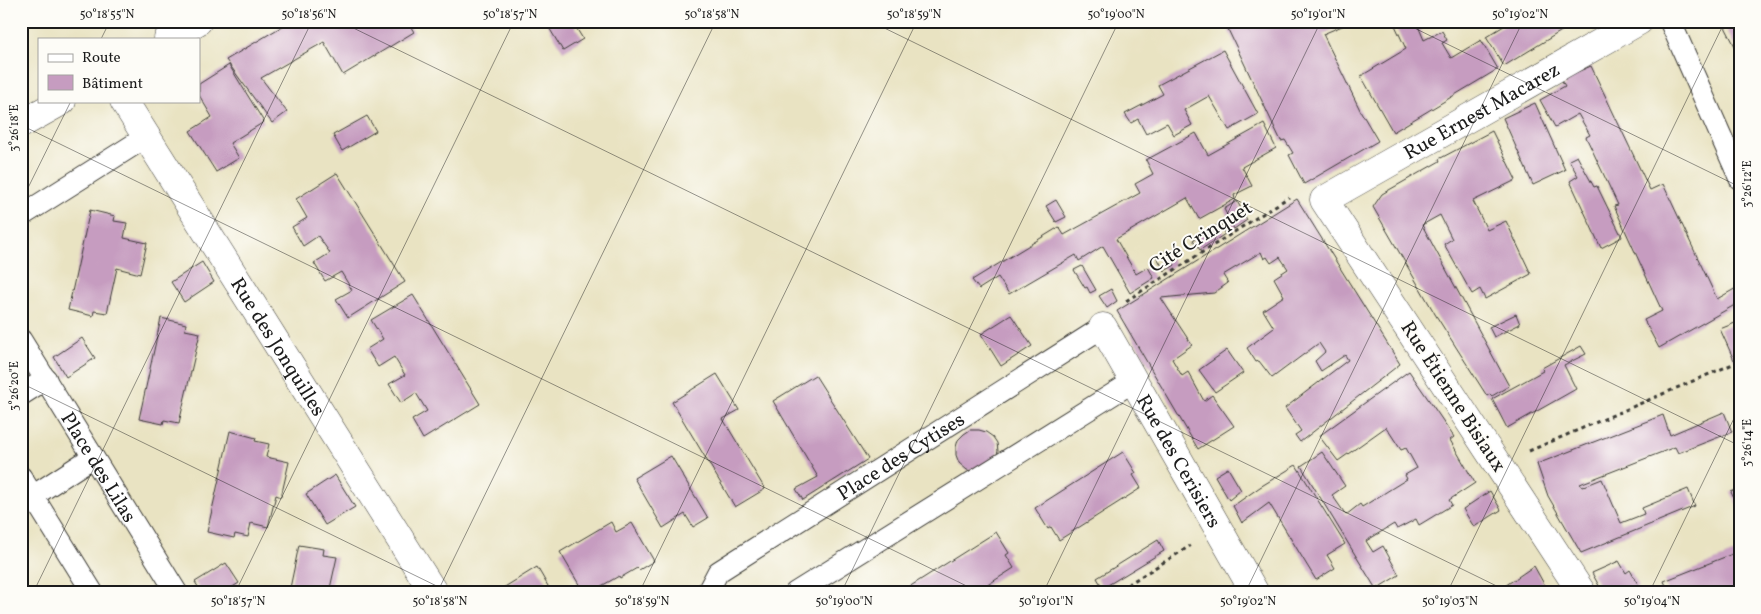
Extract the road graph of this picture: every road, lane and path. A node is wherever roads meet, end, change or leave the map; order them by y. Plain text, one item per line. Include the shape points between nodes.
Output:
1 (198, 21) edge
2 (1639, 21) edge
3 (1670, 21) edge
4 (1594, 32) edge
5 (170, 38) edge
6 (60, 102) edge
7 (125, 102) edge
8 (21, 124) edge
9 (146, 138) junction
10 (1740, 179) edge
11 (1324, 200) junction
12 (21, 216) edge
13 (1103, 328) junction
14 (21, 340) edge
15 (1740, 361) edge
16 (46, 379) junction
17 (1134, 381) junction
18 (21, 395) edge
19 (94, 457) junction
20 (1499, 464) junction
21 (21, 477) edge
22 (33, 496) junction
23 (1218, 529) junction
24 (93, 593) edge
25 (178, 593) edge
26 (434, 593) edge
27 (707, 593) edge
28 (795, 593) edge
29 (1114, 593) edge
30 (1255, 593) edge
31 (1582, 593) edge

1 - 5 street
2 - 4 street, Rue Ernest Macarez
3 - 10 lane
4 - 11 street, Rue Ernest Macarez
6 - 8 street
7 - 9 street, Rue des Jonquilles
9 - 12 lane
9 - 26 street, Rue des Jonquilles
11 - 13 path, Cité Crinquet via 1298,191 1110,311
11 - 20 street, Rue Étienne Bisiaux
13 - 17 street, Rue des Cerisiers
13 - 27 lane, Place des Cytises via 718,572
14 - 16 lane, Place des Lilas
15 - 20 path
16 - 18 lane
16 - 19 lane, Place des Lilas
17 - 23 street, Rue des Cerisiers
17 - 28 lane
19 - 22 lane
19 - 25 lane, Place des Lilas
20 - 31 street, Rue Étienne Bisiaux
21 - 22 lane
22 - 24 lane
23 - 29 path
23 - 30 street, Rue des Cerisiers

